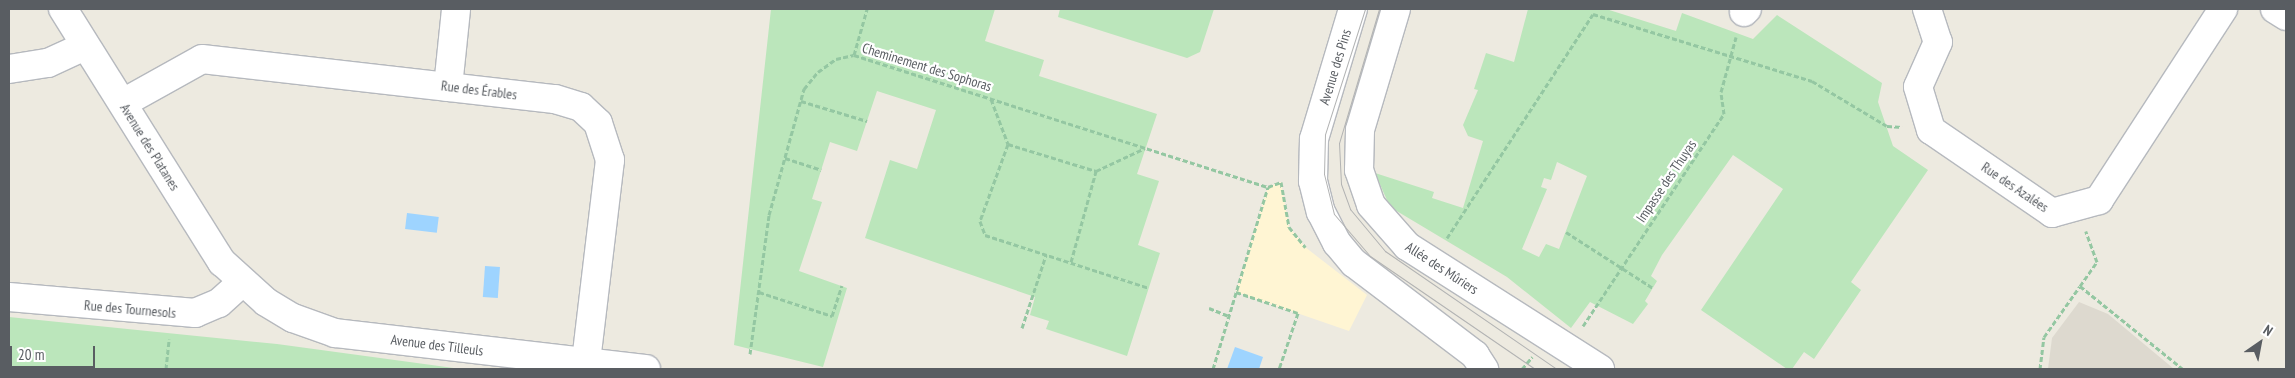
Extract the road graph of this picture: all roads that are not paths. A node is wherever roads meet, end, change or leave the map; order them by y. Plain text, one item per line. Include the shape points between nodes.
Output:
1 (63, 9) edge
2 (456, 9) edge
3 (1353, 9) edge
4 (1396, 9) edge
5 (1927, 9) edge
6 (2223, 9) edge
7 (2275, 9) edge
8 (2286, 16) edge
9 (85, 46) junction
10 (9, 68) edge
11 (448, 87) junction
12 (123, 103) junction
13 (241, 283) junction
14 (9, 297) edge
15 (586, 362) junction
16 (1482, 367) edge
17 (646, 369) edge
18 (1600, 369) edge

1 - 9 street, Avenue des Platanes
2 - 11 street
3 - 16 street, Avenue des Pins via 1316,125 1313,181 1321,212 1337,243 1369,276
4 - 18 street, Allée des Mûriers via 1363,116 1358,158 1365,194 1386,227 1431,262
5 - 6 street, Rue des Azalées via 1938,42 1918,87 1931,130 2052,213 2099,200
7 - 8 street
9 - 10 street via 48,62
9 - 12 street, Avenue des Platanes
11 - 12 street, Rue des Érables via 202,59
11 - 15 street, Rue des Érables via 555,99 581,107 601,129 610,160
12 - 13 street, Avenue des Platanes via 222,262
13 - 14 street, Rue des Tournesols via 219,303 195,314
13 - 15 street, Avenue des Tilleuls via 293,318 335,333
15 - 17 street, Avenue des Tilleuls

